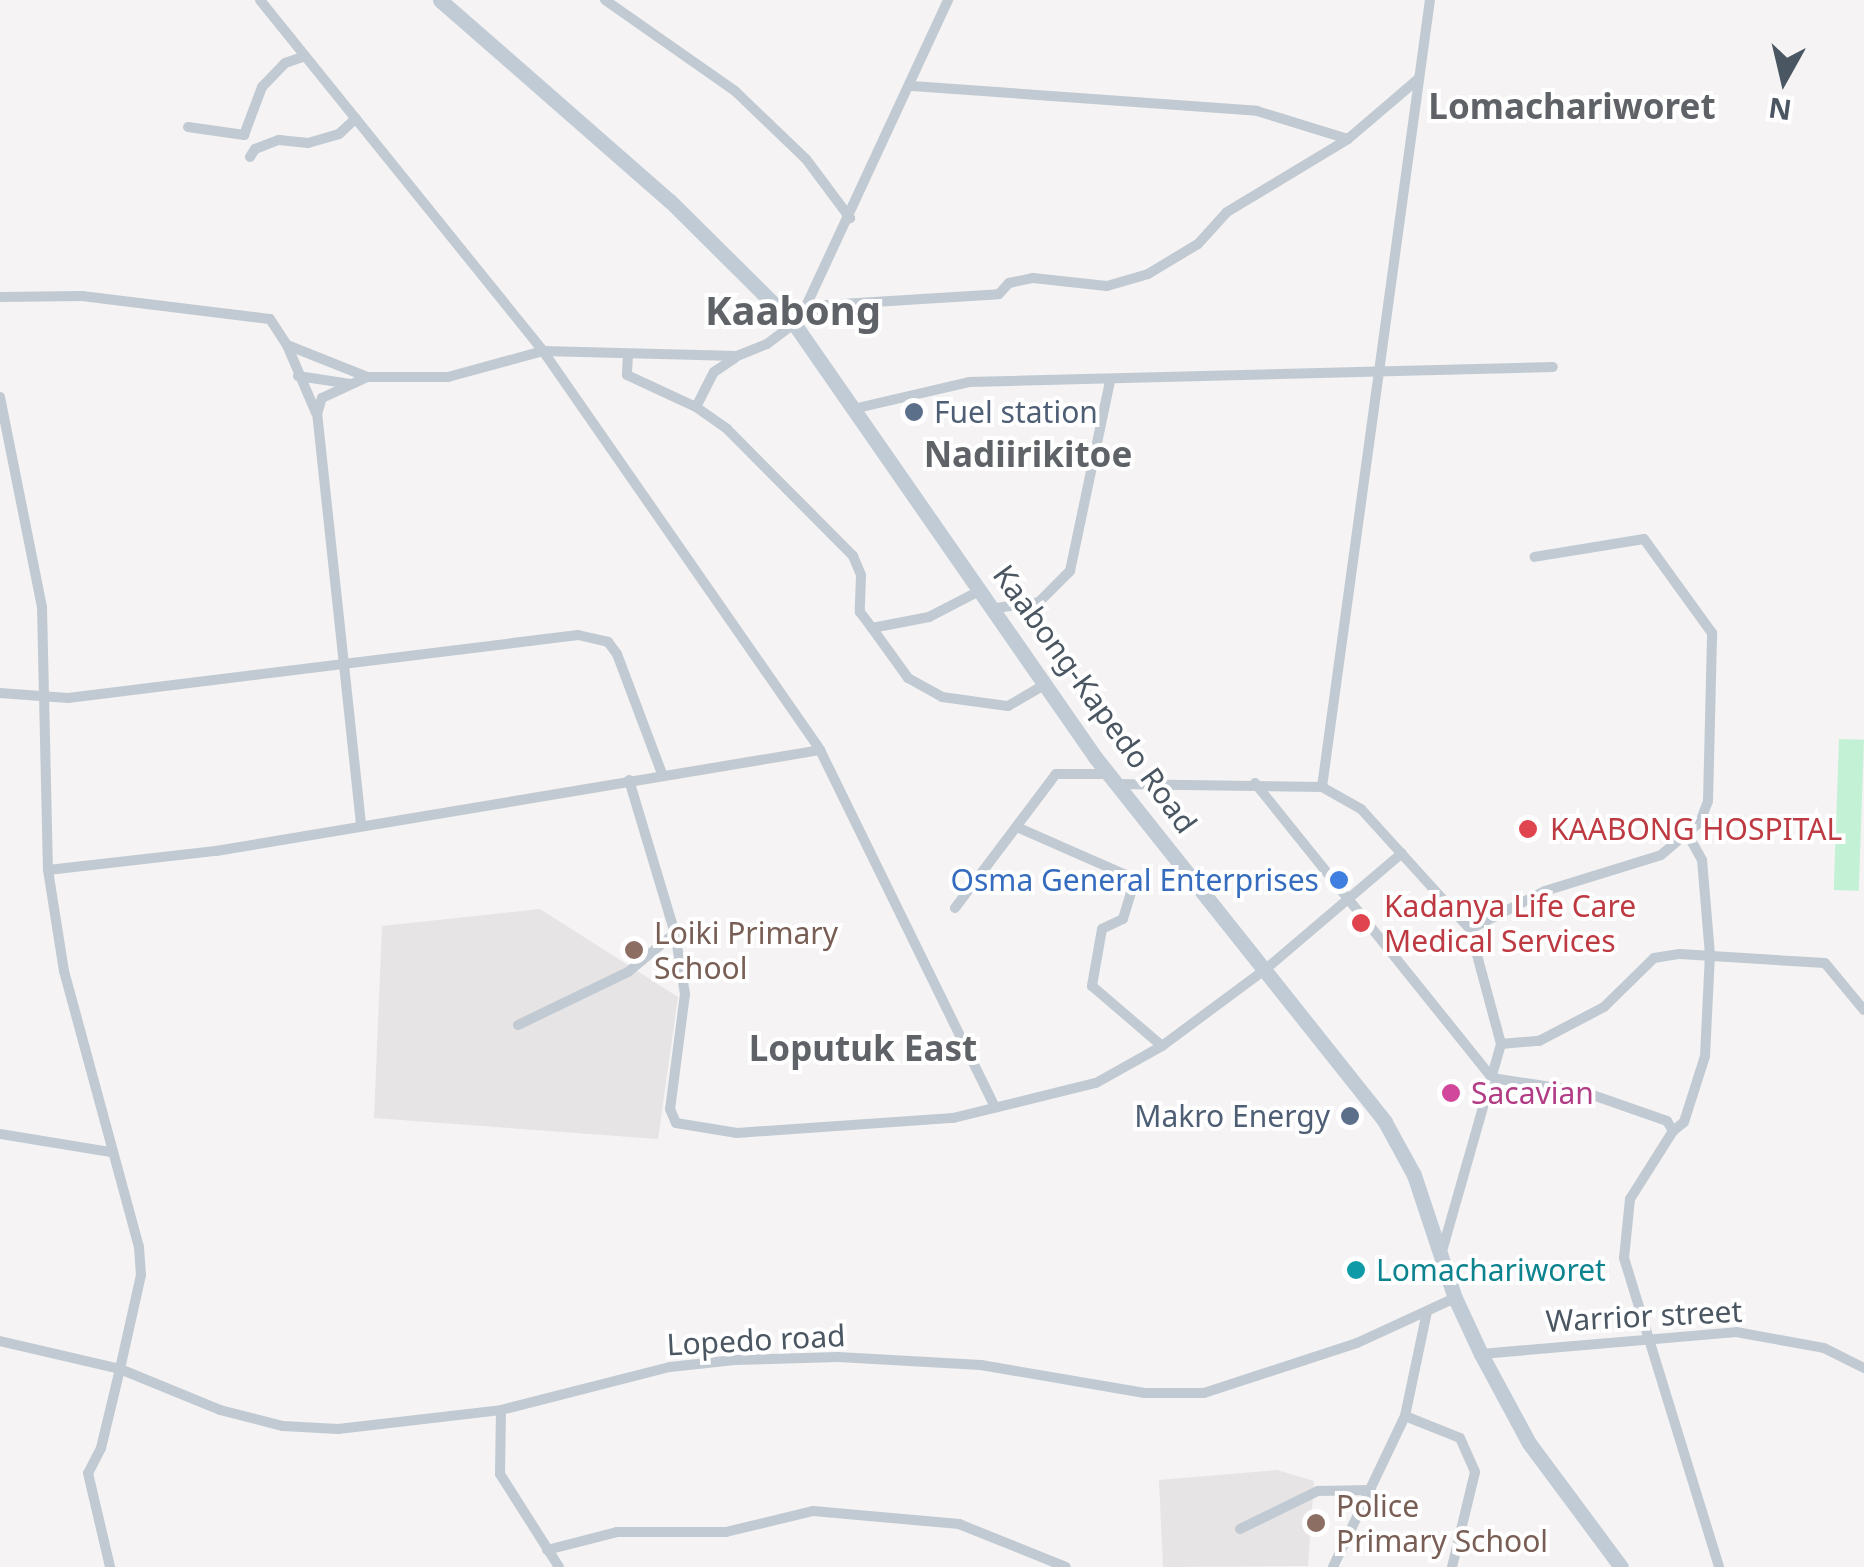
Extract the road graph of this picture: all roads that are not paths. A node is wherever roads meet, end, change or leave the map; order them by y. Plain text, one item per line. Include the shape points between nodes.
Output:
1 (260, 0) edge
2 (440, 0) edge
3 (605, 0) edge
4 (948, 0) edge
5 (1430, 0) edge
6 (305, 56) junction
7 (1417, 80) junction
8 (912, 86) junction
9 (356, 118) junction
10 (188, 127) dead end
11 (1348, 138) junction
12 (250, 158) dead end
13 (850, 218) junction
14 (0, 297) edge
15 (798, 322) junction
16 (287, 345) junction
17 (543, 351) junction
18 (628, 354) junction
19 (737, 356) junction
20 (1552, 367) dead end
21 (1379, 368) junction
22 (298, 376) junction
23 (368, 377) junction
24 (1110, 382) junction
25 (352, 384) junction
26 (0, 397) edge
27 (696, 407) junction
28 (853, 410) junction
29 (316, 414) junction
30 (1534, 557) dead end
31 (980, 590) junction
32 (996, 608) junction
33 (872, 628) junction
34 (347, 668) junction
35 (1046, 684) junction
36 (0, 694) edge
37 (45, 694) junction
38 (820, 750) junction
39 (662, 774) junction
40 (1112, 779) junction
41 (629, 780) junction
42 (1255, 784) junction
43 (1322, 788) junction
44 (361, 824) junction
45 (1019, 828) junction
46 (1688, 836) junction
47 (1402, 853) junction
48 (48, 870) junction
49 (1350, 898) junction
50 (955, 908) dead end
51 (1470, 929) junction
52 (676, 933) junction
53 (1710, 955) junction
54 (1267, 968) junction
55 (1864, 1010) edge
56 (518, 1026) dead end
57 (1501, 1044) junction
58 (1162, 1046) junction
59 (1492, 1078) junction
60 (995, 1108) junction
61 (1673, 1131) junction
62 (0, 1134) edge
63 (110, 1152) junction
64 (1440, 1256) junction
65 (1454, 1298) junction
66 (1428, 1312) junction
67 (1650, 1335) junction
68 (0, 1341) edge
69 (1481, 1354) junction
70 (1864, 1368) edge
71 (120, 1369) junction
72 (501, 1410) junction
73 (1405, 1416) junction
74 (1371, 1490) junction
75 (1240, 1529) dead end
76 (547, 1550) junction
77 (110, 1567) edge
78 (558, 1567) edge
79 (1066, 1567) edge
80 (1333, 1567) edge
81 (1452, 1567) edge
82 (1622, 1567) edge
83 (1719, 1567) edge

1 - 6 street
2 - 15 main road, Kaabong-Kapedo Road
3 - 13 street via 735,91 806,159
4 - 8 street
5 - 7 street
6 - 9 street
6 - 10 street via 284,63 262,87 244,134
7 - 11 street
7 - 21 street
8 - 11 street via 1257,111
8 - 13 street
9 - 12 street via 339,134 279,140 255,148
9 - 17 street
11 - 15 street via 1227,212 1198,244 1126,282 1089,286 1033,278 1009,283 999,294 826,305
13 - 15 street
14 - 16 street via 82,296 270,319
15 - 19 street
15 - 28 main road, Kaabong-Kapedo Road
16 - 22 street
16 - 23 street
17 - 18 street
17 - 23 street via 448,377
17 - 38 street
18 - 19 street
18 - 27 street via 627,375
19 - 27 street via 714,372
20 - 21 street
21 - 24 street
21 - 43 street
22 - 25 street
22 - 29 street
23 - 25 street
24 - 28 street via 969,382
24 - 32 street via 1070,571 1040,602
25 - 29 street via 322,398
26 - 37 street via 42,607
27 - 33 street via 853,556 861,576 860,612
28 - 31 main road, Kaabong-Kapedo Road
29 - 34 street
30 - 46 street via 1644,539 1712,633 1708,800
31 - 32 main road, Kaabong-Kapedo Road
31 - 33 street via 929,617
32 - 35 main road, Kaabong-Kapedo Road
33 - 35 street via 908,678 942,697 1008,706
34 - 37 street via 68,698
34 - 39 street via 544,636 608,642
34 - 44 street
35 - 40 main road, Kaabong-Kapedo Road
36 - 37 street
37 - 48 street
38 - 39 street
38 - 60 street
39 - 41 street
40 - 42 street
40 - 45 street via 1056,774
40 - 54 main road, Kaabong-Kapedo Road
41 - 44 street
41 - 52 street
42 - 43 street
42 - 49 street
43 - 47 street via 1361,809
44 - 48 street via 216,851
45 - 50 street
45 - 58 street via 1124,874 1133,886 1123,919 1102,928 1092,986
46 - 51 street via 1662,855 1545,891
46 - 53 street via 1702,860
47 - 49 street
47 - 51 street
48 - 63 street via 64,971
49 - 54 street
49 - 59 street
51 - 57 street
52 - 56 street via 628,972
52 - 60 street via 685,994 670,1109 676,1122 737,1133 953,1118
53 - 55 street via 1825,963
53 - 57 street via 1654,958 1604,1007 1539,1041
53 - 61 street via 1705,1056 1684,1122
54 - 58 street
54 - 64 main road, Kaabong-Kapedo Road via 1385,1122 1414,1175
57 - 59 street
58 - 60 street via 1096,1082
59 - 61 street via 1636,1106
59 - 64 street
61 - 67 street via 1630,1198 1624,1226 1626,1276
62 - 63 street
63 - 71 street via 141,1275
64 - 65 main road, Kaabong-Kapedo Road
65 - 66 street, Lopedo road
65 - 69 main road, Kaabong-Kapedo Road
66 - 72 street, Lopedo road via 1204,1394 1146,1393 981,1366 838,1357 670,1366
66 - 73 street
67 - 69 street, Warrior street
67 - 70 street, Warrior street via 1754,1334 1824,1348
67 - 83 street
68 - 71 street, Lopedo road
69 - 82 main road, Kaabong-Kapedo Road via 1529,1443
71 - 72 street, Lopedo road via 156,1388 283,1426 391,1426
71 - 77 street via 102,1448 88,1474
72 - 76 street via 500,1474
73 - 74 street
73 - 81 street via 1460,1438 1475,1472
74 - 75 street via 1318,1491
74 - 80 street
76 - 78 street
76 - 79 street via 616,1532 726,1532 812,1511 959,1524

